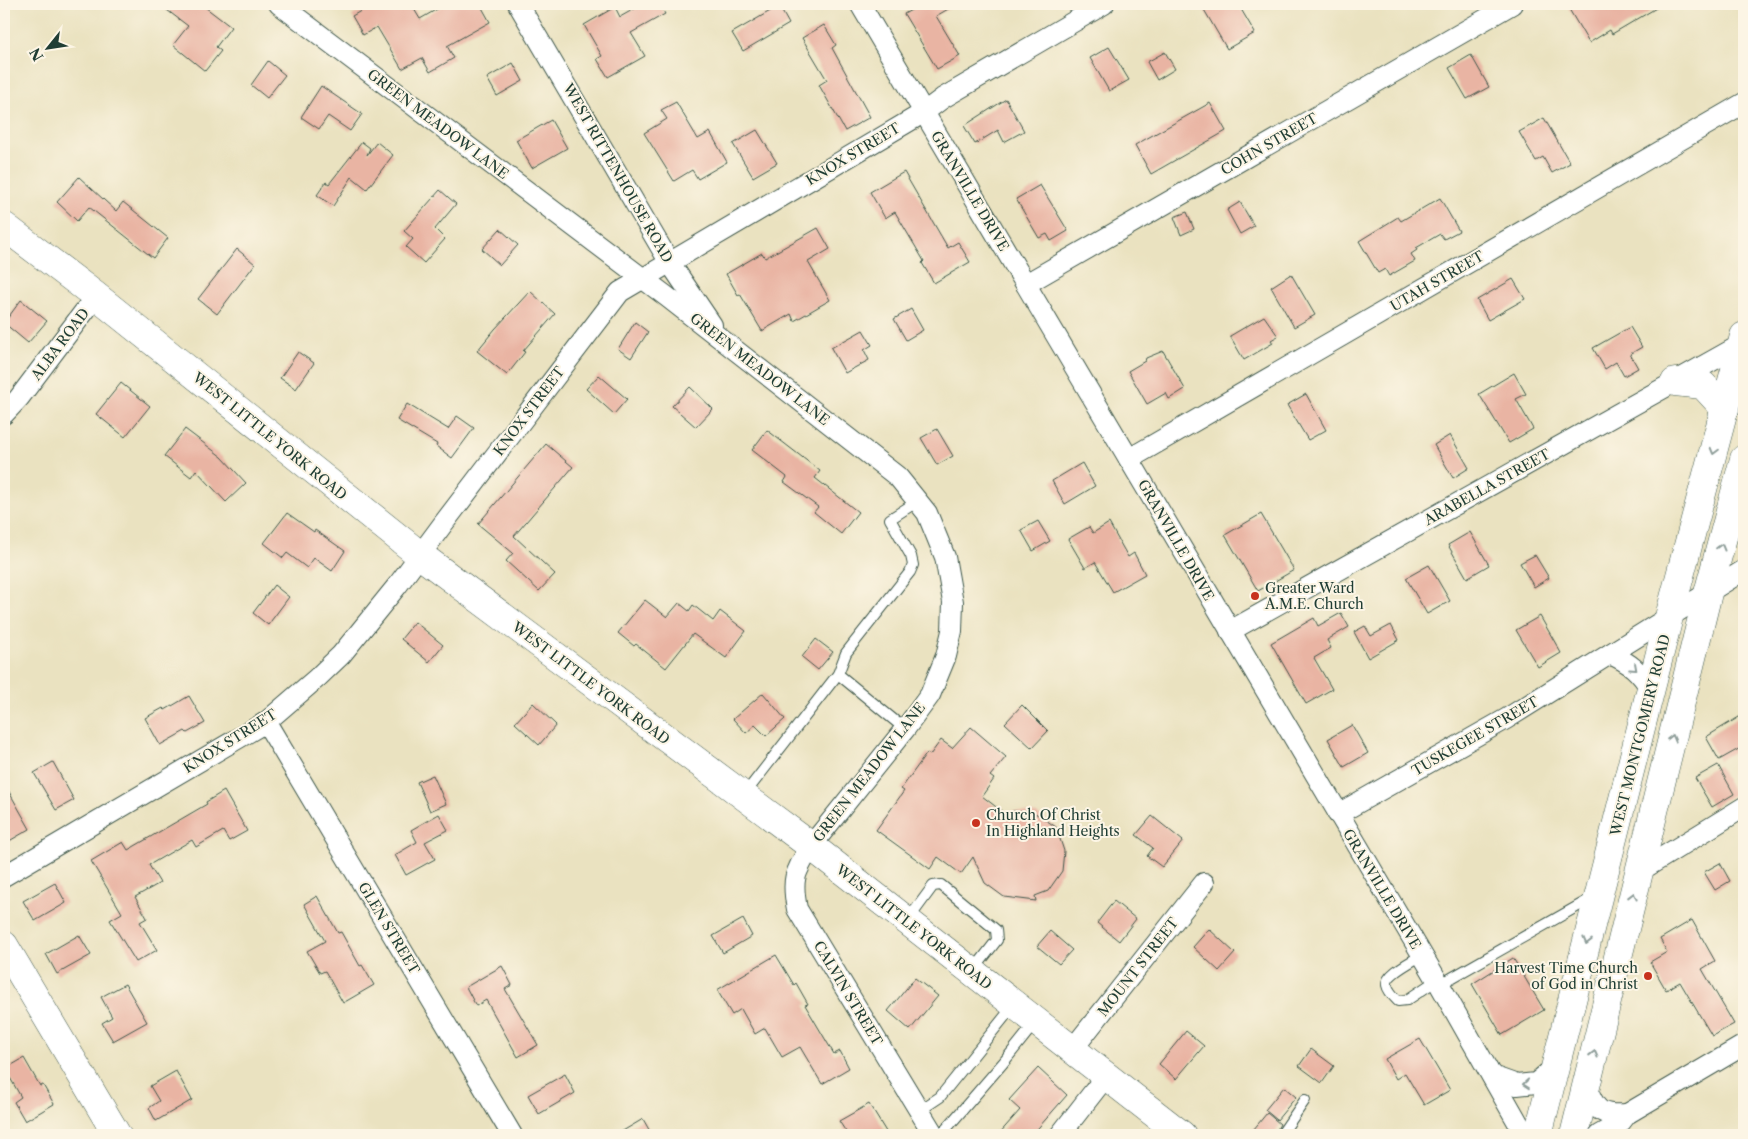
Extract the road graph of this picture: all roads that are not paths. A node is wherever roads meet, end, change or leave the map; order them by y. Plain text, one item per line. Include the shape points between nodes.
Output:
1 (279, 4) edge
2 (518, 4) edge
3 (860, 4) edge
4 (1104, 4) edge
5 (1512, 4) edge
6 (1744, 103) edge
7 (923, 113) junction
8 (4, 226) edge
9 (670, 263) junction
10 (643, 279) junction
11 (1026, 284) junction
12 (96, 296) junction
13 (722, 340) junction
14 (1744, 341) edge
15 (1675, 382) junction
16 (1725, 409) junction
17 (4, 414) edge
18 (1129, 459) junction
19 (1744, 459) edge
20 (918, 501) junction
21 (420, 555) junction
22 (1744, 570) edge
23 (1708, 592) junction
24 (1669, 617) junction
25 (1230, 631) junction
26 (1610, 654) junction
27 (838, 674) junction
28 (1651, 690) junction
29 (266, 722) junction
30 (905, 729) junction
31 (743, 795) junction
32 (1744, 807) edge
33 (1338, 814) junction
34 (811, 846) junction
35 (1608, 859) junction
36 (1640, 871) junction
37 (4, 876) edge
38 (1204, 883) dead end
39 (1599, 894) junction
40 (907, 921) junction
41 (4, 945) edge
42 (1422, 955) junction
43 (972, 972) junction
44 (1438, 983) junction
45 (1014, 1005) junction
46 (1036, 1022) junction
47 (1744, 1045) edge
48 (1072, 1050) junction
49 (1556, 1066) junction
50 (1106, 1076) junction
51 (1492, 1076) junction
52 (1586, 1086) junction
53 (1305, 1100) dead end
54 (919, 1112) junction
55 (1627, 1114) junction
56 (117, 1135) edge
57 (512, 1135) edge
58 (934, 1135) edge
59 (938, 1135) edge
60 (1060, 1135) edge
61 (1182, 1135) edge
62 (1280, 1135) edge
63 (1525, 1135) edge
64 (1538, 1135) edge
65 (1574, 1135) edge
66 (1599, 1135) edge

1 - 10 street, GREEN MEADOW LANE
2 - 9 street, WEST RITTENHOUSE ROAD
3 - 7 street, GRANVILLE DRIVE
4 - 7 street, KNOX STREET via 943,98
5 - 11 street, COHN STREET
6 - 18 street, UTAH STREET
7 - 9 street, KNOX STREET
7 - 11 street, GRANVILLE DRIVE
8 - 12 street, WEST LITTLE YORK ROAD
9 - 10 street, KNOX STREET
9 - 13 street, WEST RITTENHOUSE ROAD
10 - 13 street, GREEN MEADOW LANE
10 - 21 street, KNOX STREET via 620,292
11 - 18 street, GRANVILLE DRIVE
12 - 17 street, ALBA ROAD
12 - 21 street, WEST LITTLE YORK ROAD
13 - 20 street, GREEN MEADOW LANE via 898,477
14 - 15 street, ARABELLA STREET
14 - 16 street, WEST MONTGOMERY ROAD
15 - 16 street via 1703,385
15 - 25 street, ARABELLA STREET
16 -> 24 street, WEST MONTGOMERY ROAD
18 - 25 street, GRANVILLE DRIVE
23 -> 19 street
20 - 27 lane via 890,518 911,556 913,565 910,572 846,653
20 - 30 street, GREEN MEADOW LANE via 927,513 945,556 953,602 952,631 930,695
21 - 29 street, KNOX STREET via 341,655
21 - 31 street, WEST LITTLE YORK ROAD
22 - 23 street, TUSKEGEE STREET
23 - 24 street, TUSKEGEE STREET
36 -> 23 street
24 - 26 street, TUSKEGEE STREET
24 - 28 street, WEST MONTGOMERY ROAD
25 - 33 street, GRANVILLE DRIVE
26 -> 28 street via 1643,676
26 - 33 street, TUSKEGEE STREET via 1506,719
27 - 30 lane
27 - 31 lane
28 - 35 street, WEST MONTGOMERY ROAD
29 - 37 street, KNOX STREET
29 - 57 street, GLEN STREET
30 - 34 street, GREEN MEADOW LANE
31 - 34 street, WEST LITTLE YORK ROAD
32 - 36 street
33 - 42 street, GRANVILLE DRIVE
34 - 40 street, WEST LITTLE YORK ROAD
34 - 54 street, CALVIN STREET via 798,867 793,887 797,910
35 - 36 street
35 - 39 street, WEST MONTGOMERY ROAD
52 -> 36 street
38 - 48 street, MOUNT STREET
39 - 44 lane
39 -> 49 street, WEST MONTGOMERY ROAD
40 - 43 street, WEST LITTLE YORK ROAD
40 - 43 lane via 933,886 941,885 996,930 997,940
41 - 56 street
42 - 44 street, GRANVILLE DRIVE
42 - 44 lane via 1391,974 1387,987 1398,1002
43 - 45 street, WEST LITTLE YORK ROAD
44 - 51 street, GRANVILLE DRIVE
45 - 46 street, WEST LITTLE YORK ROAD
45 - 54 lane via 940,1096
46 - 48 street, WEST LITTLE YORK ROAD
46 - 59 lane
47 - 55 street
48 - 50 street, WEST LITTLE YORK ROAD
49 -> 51 street via 1536,1083 1517,1085
49 - 64 street, WEST MONTGOMERY ROAD
50 - 60 street
50 - 61 street, WEST LITTLE YORK ROAD
51 - 63 street, GRANVILLE DRIVE
52 - 55 street via 1598,1111 1612,1115
52 - 65 street
53 - 62 lane
54 - 58 street, CALVIN STREET
55 - 66 street via 1620,1123

